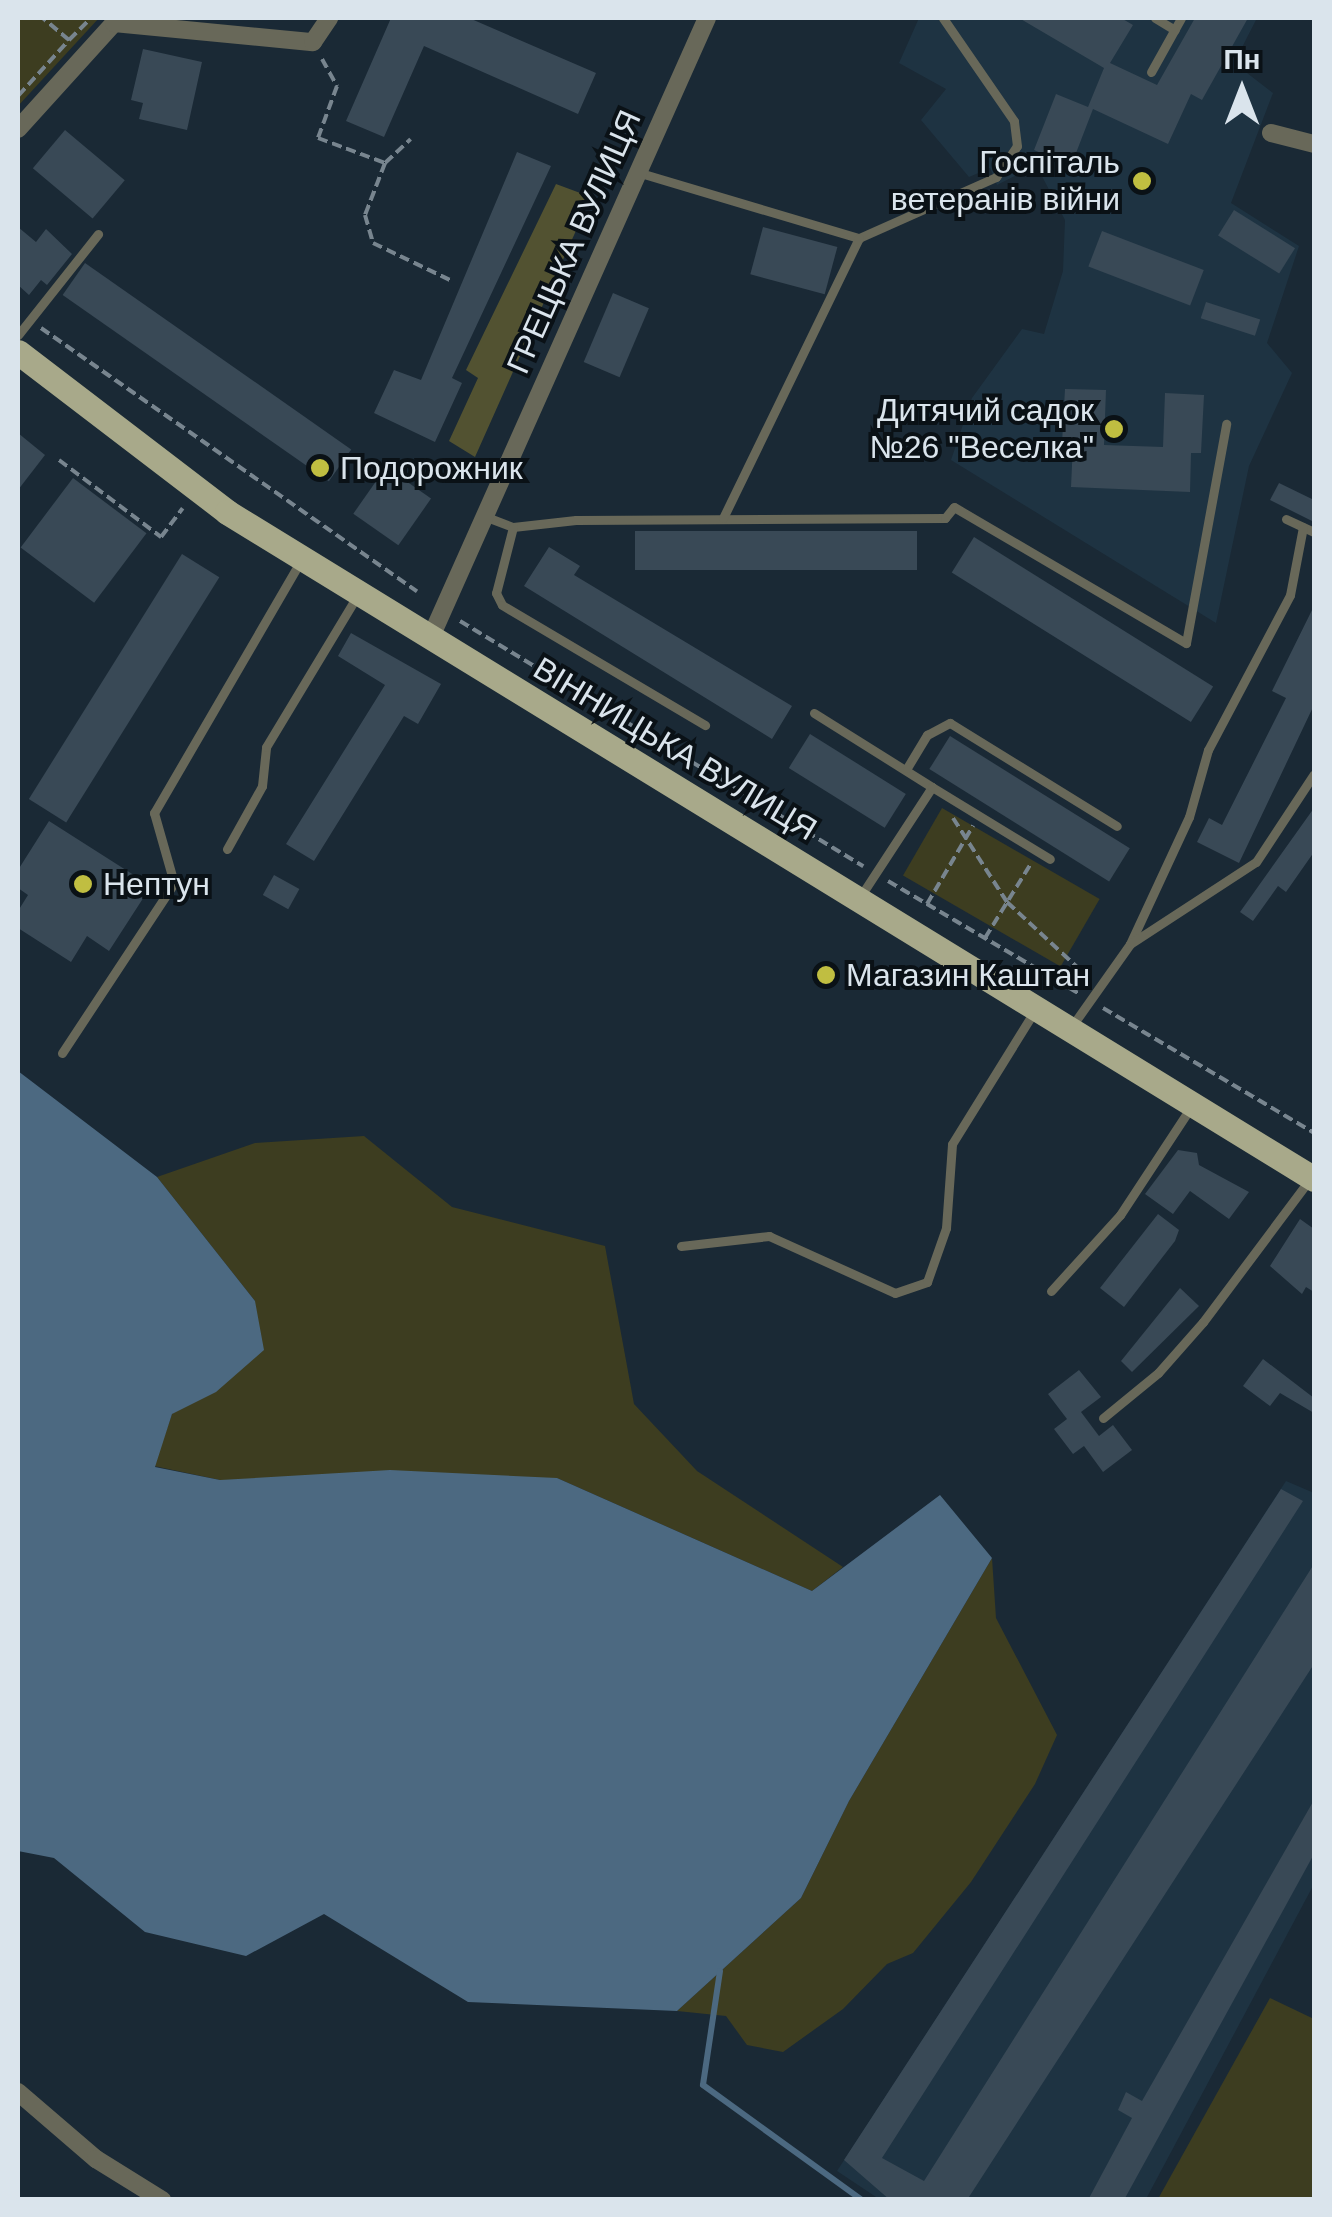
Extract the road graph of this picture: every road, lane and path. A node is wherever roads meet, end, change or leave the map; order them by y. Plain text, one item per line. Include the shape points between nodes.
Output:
1 (43, 18) edge
2 (91, 18) edge
3 (329, 18) edge
4 (707, 18) edge
5 (944, 18) edge
6 (1156, 18) edge
7 (1181, 18) edge
8 (1175, 30) junction
9 (69, 40) junction
10 (312, 42) junction
11 (1151, 72) dead end
12 (18, 96) edge
13 (18, 129) edge
14 (1271, 132) dead end
15 (412, 139) dead end
16 (1314, 144) edge
17 (385, 163) junction
18 (637, 172) junction
19 (98, 234) dead end
20 (859, 238) junction
21 (452, 281) dead end
22 (30, 320) junction
23 (18, 335) edge
24 (18, 352) edge
25 (1226, 424) dead end
26 (59, 460) dead end
27 (186, 505) dead end
28 (484, 516) junction
29 (722, 518) junction
30 (1286, 520) dead end
31 (513, 527) junction
32 (1303, 527) junction
33 (1314, 532) edge
34 (302, 559) junction
35 (416, 591) dead end
36 (358, 594) junction
37 (430, 639) junction
38 (814, 713) dead end
39 (705, 725) dead end
40 (907, 768) junction
41 (1314, 774) edge
42 (937, 790) junction
43 (979, 816) junction
44 (1117, 826) dead end
45 (964, 841) junction
46 (227, 849) dead end
47 (1038, 852) junction
48 (1050, 859) dead end
49 (859, 899) junction
50 (1007, 902) junction
51 (928, 904) dead end
52 (984, 938) dead end
53 (1130, 944) junction
54 (1088, 1000) junction
55 (1037, 1008) junction
56 (1070, 1029) junction
57 (62, 1053) dead end
58 (1192, 1105) junction
59 (1313, 1178) edge
60 (681, 1246) dead end
61 (1051, 1291) dead end
62 (1103, 1418) dead end
63 (18, 2092) edge
64 (162, 2200) edge

1 - 9 path
2 - 9 path
3 - 10 street
4 - 18 street, ГРЕЦЬКА ВУЛИЦЯ
5 - 20 lane via 1014,121 1011,164 996,177
6 - 8 lane
7 - 8 lane
8 - 11 lane
9 - 12 path
10 - 13 street via 114,23
10 - 17 path via 337,86 318,138
14 - 16 street
15 - 17 path
17 - 21 path via 365,214 373,243
18 - 20 lane
18 - 28 street, ГРЕЦЬКА ВУЛИЦЯ
19 - 22 lane
20 - 29 lane
22 - 23 lane
22 - 35 path
24 - 34 main road, ВІННИЦЬКА ВУЛИЦЯ via 212,501
25 - 29 lane via 1186,644 954,507 945,518
26 - 27 path via 160,538
28 - 31 lane
28 - 37 street, ГРЕЦЬКА ВУЛИЦЯ
29 - 31 lane
30 - 32 lane
31 - 39 lane via 496,593 502,605
32 - 33 lane
32 - 53 lane via 1290,595 1208,750 1189,817
34 - 36 main road, ВІННИЦЬКА ВУЛИЦЯ
34 - 57 lane via 154,813 174,884
36 - 37 main road, ВІННИЦЬКА ВУЛИЦЯ
36 - 46 lane via 266,748 262,786
37 - 49 main road, ВІННИЦЬКА ВУЛИЦЯ
38 - 40 lane
40 - 42 lane
40 - 44 lane via 927,735 950,723
41 - 53 lane via 1256,862
42 - 43 lane
42 - 45 path
42 - 49 lane
43 - 45 path
43 - 47 lane
45 - 50 path
45 - 51 path
47 - 48 lane
47 - 50 path
49 - 55 main road, ВІННИЦЬКА ВУЛИЦЯ
50 - 52 path
50 - 54 path via 1078,968
53 - 54 lane
54 - 56 lane
55 - 56 main road, ВІННИЦЬКА ВУЛИЦЯ
55 - 60 lane via 952,1144 946,1228 927,1282 894,1293 770,1236
56 - 58 main road, ВІННИЦЬКА ВУЛИЦЯ
58 - 59 main road, ВІННИЦЬКА ВУЛИЦЯ
58 - 61 lane via 1120,1214
59 - 62 lane via 1204,1322 1158,1374
63 - 64 street via 96,2159

